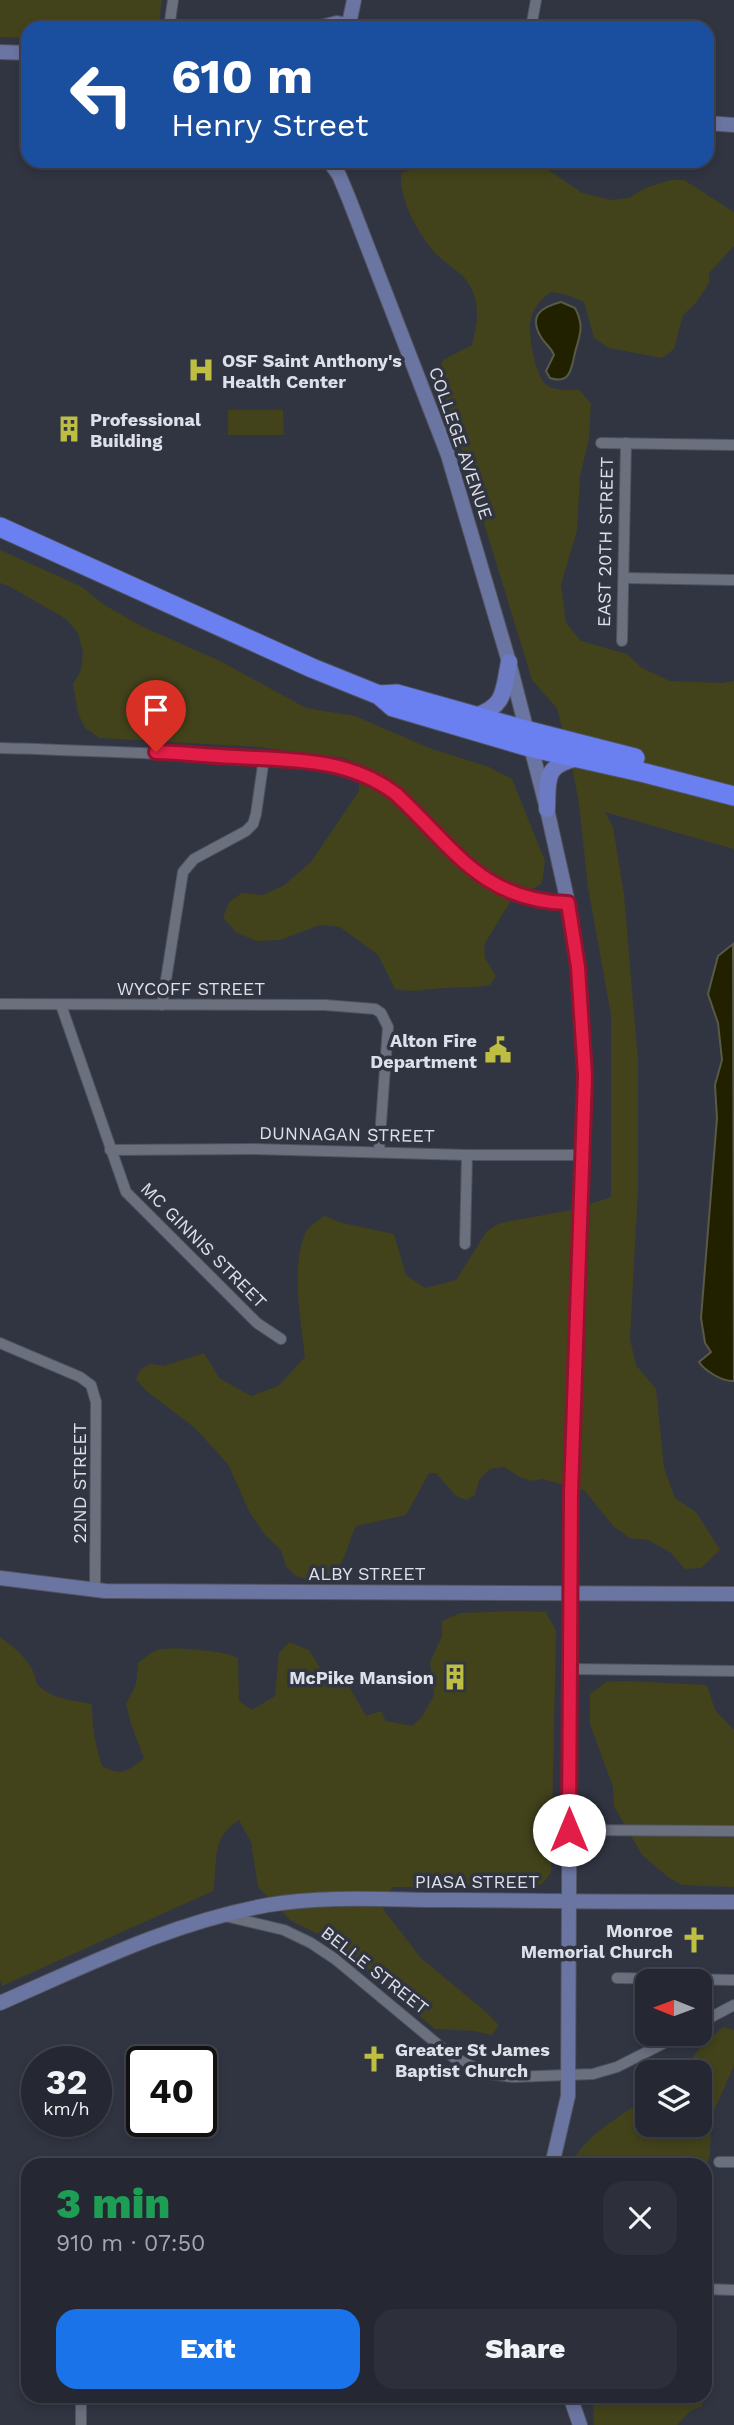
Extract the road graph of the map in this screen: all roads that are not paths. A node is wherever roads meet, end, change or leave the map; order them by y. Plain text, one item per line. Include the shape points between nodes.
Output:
1 (173, 0) edge
2 (354, 0) edge
3 (536, 0) edge
4 (170, 21) edge
5 (356, 21) edge
6 (532, 21) edge
7 (0, 52) edge
8 (21, 53) edge
9 (714, 124) edge
10 (734, 125) edge
11 (334, 168) edge
12 (342, 168) edge
13 (339, 175) junction
14 (601, 443) dead end
15 (626, 443) junction
16 (734, 445) edge
17 (0, 527) edge
18 (625, 578) junction
19 (734, 580) edge
20 (622, 641) dead end
21 (509, 662) junction
22 (379, 695) junction
23 (475, 716) junction
24 (527, 739) junction
25 (0, 748) edge
26 (264, 758) junction
27 (579, 758) junction
28 (734, 784) edge
29 (734, 796) edge
30 (547, 809) junction
31 (568, 903) junction
32 (0, 1004) edge
33 (61, 1004) junction
34 (162, 1005) junction
35 (110, 1150) junction
36 (379, 1152) junction
37 (467, 1155) junction
38 (583, 1155) junction
39 (465, 1244) dead end
40 (281, 1339) dead end
41 (0, 1343) edge
42 (0, 1578) edge
43 (95, 1590) junction
44 (570, 1593) junction
45 (734, 1594) edge
46 (570, 1669) junction
47 (734, 1671) edge
48 (569, 1830) junction
49 (734, 1831) edge
50 (569, 1901) junction
51 (734, 1902) edge
52 (220, 1915) junction
53 (617, 1978) dead end
54 (734, 1980) edge
55 (0, 2003) edge
56 (734, 2005) edge
57 (712, 2017) edge
58 (659, 2046) edge
59 (567, 2075) junction
60 (554, 2158) edge
61 (719, 2162) dead end
62 (734, 2162) edge
63 (712, 2290) edge
64 (734, 2290) edge
65 (81, 2403) edge
66 (572, 2403) edge
67 (81, 2425) edge
68 (580, 2425) edge

1 - 4 street
2 - 5 street
3 - 6 street
7 - 8 street
9 - 10 street
11 - 13 street, COLLEGE AVENUE
12 - 13 street
13 - 21 street, COLLEGE AVENUE via 448,455
14 - 15 street
15 - 16 street
15 - 18 street, EAST 20TH STREET
17 - 22 highway
18 - 19 street
18 - 20 street, EAST 20TH STREET
21 - 23 main road via 501,700
21 - 24 street, COLLEGE AVENUE
22 - 23 highway via 397,694
22 - 24 highway via 393,708
23 - 24 highway
24 - 27 highway
24 - 28 highway
24 - 30 street
25 - 26 street
26 - 31 street via 324,763 370,777 396,794 485,880 534,901
26 - 34 street via 253,824 194,859 183,872
27 - 29 highway
27 - 30 main road via 557,764 550,772
30 - 31 street
31 - 38 street via 585,1038
32 - 33 street, WYCOFF STREET
33 - 34 street, WYCOFF STREET
33 - 35 street, MC GINNIS STREET
34 - 36 street, WYCOFF STREET via 335,1005 367,1007 381,1013 388,1027
35 - 36 street, DUNNAGAN STREET
35 - 40 street, MC GINNIS STREET via 133,1201 257,1323
36 - 37 street, DUNNAGAN STREET
37 - 38 street, DUNNAGAN STREET
37 - 39 street
38 - 44 street
41 - 43 street, 22ND STREET via 85,1380 94,1392
42 - 43 street, ALBY STREET
43 - 44 street, ALBY STREET
44 - 45 street, ALBY STREET
44 - 46 street
46 - 47 street
46 - 48 street
48 - 49 street
48 - 50 street
50 - 51 street, PIASA STREET
50 - 52 street, PIASA STREET via 311,1901
50 - 59 street
52 - 55 street via 156,1936
52 - 59 street, BELLE STREET via 284,1930 311,1943 453,2057 476,2070 513,2077
53 - 54 street
56 - 57 street
58 - 59 street, BELLE STREET via 606,2071
59 - 60 street via 566,2107
61 - 62 street
63 - 64 street
65 - 67 street
66 - 68 street

